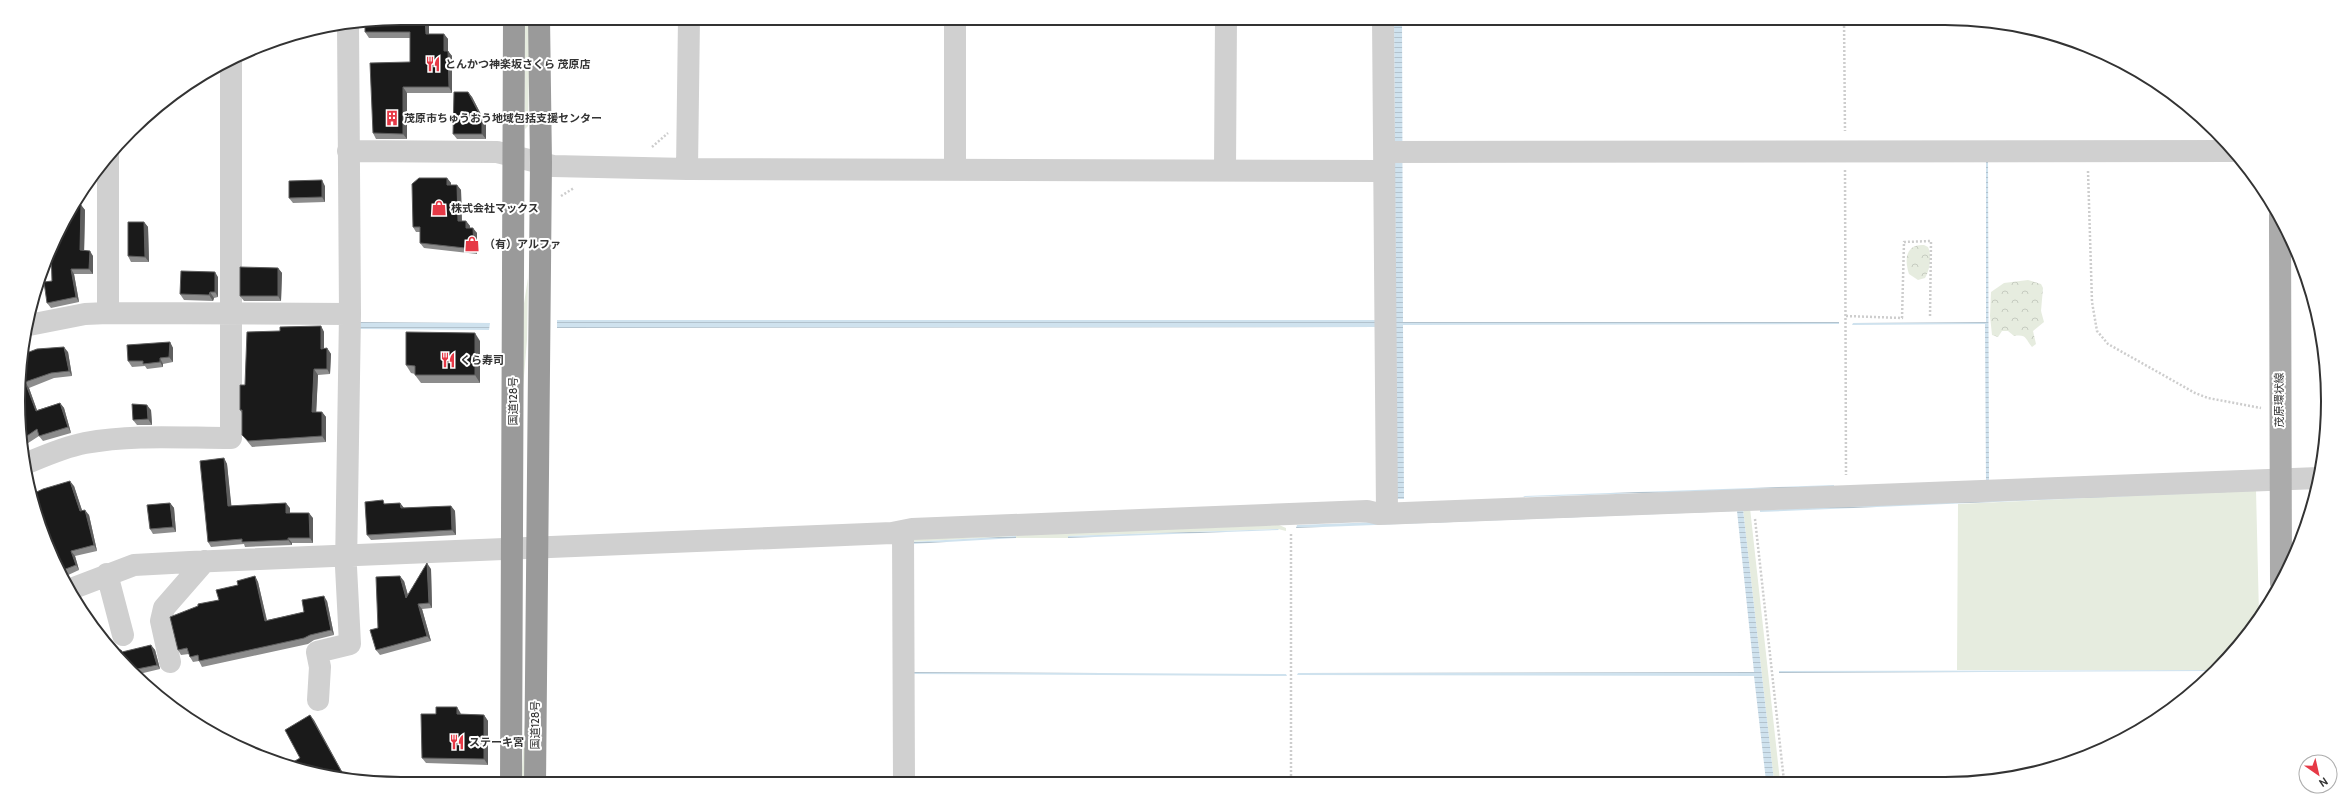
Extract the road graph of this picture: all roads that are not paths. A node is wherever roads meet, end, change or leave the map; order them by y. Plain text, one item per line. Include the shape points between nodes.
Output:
1 (514, 25) edge
2 (539, 25) edge
3 (689, 25) edge
4 (955, 25) edge
5 (1226, 25) edge
6 (1384, 25) edge
7 (348, 29) edge
8 (231, 66) edge
9 (348, 151) junction
10 (2226, 151) edge
11 (514, 155) junction
12 (1384, 162) junction
13 (541, 163) junction
14 (108, 166) edge
15 (687, 168) junction
16 (955, 169) junction
17 (1225, 169) junction
18 (2280, 231) edge
19 (108, 313) junction
20 (350, 314) junction
21 (231, 315) junction
22 (33, 324) edge
23 (30, 462) edge
24 (2279, 478) junction
25 (2313, 478) edge
26 (1388, 513) junction
27 (903, 531) junction
28 (536, 547) junction
29 (513, 549) junction
30 (348, 556) junction
31 (205, 561) junction
32 (2281, 570) edge
33 (107, 574) junction
34 (74, 588) edge
35 (123, 635) dead end
36 (170, 662) dead end
37 (318, 700) dead end
38 (511, 777) edge
39 (535, 777) edge
40 (904, 777) edge

1 - 11 highway, 国道128号
2 - 13 highway, 国道128号
3 - 15 street
4 - 16 street
5 - 17 street
6 - 12 street
7 - 9 street
8 - 21 street
9 - 11 street via 497,152
9 - 20 street
10 - 12 street via 1845,152
11 - 13 street
11 - 29 highway, 国道128号
12 - 17 street
12 - 26 street
13 - 15 street via 553,166
13 - 28 highway, 国道128号
14 - 19 street
15 - 16 street
16 - 17 street
18 - 24 main road, 茂原環状線
19 - 21 street
19 - 22 street via 85,314
20 - 21 street
20 - 30 street
21 - 23 street via 231,438 142,438 85,443 52,452
24 - 25 street
24 - 26 street via 1753,501
24 - 32 main road, 茂原環状線
26 - 27 street via 1367,511
27 - 28 street
27 - 40 street
28 - 29 street
28 - 39 highway, 国道128号
29 - 30 street
29 - 38 highway, 国道128号
30 - 31 street
30 - 37 street via 346,567 350,644 317,652 320,667
31 - 33 street via 134,565
31 - 36 street via 164,608 160,621
33 - 34 street
33 - 35 street

